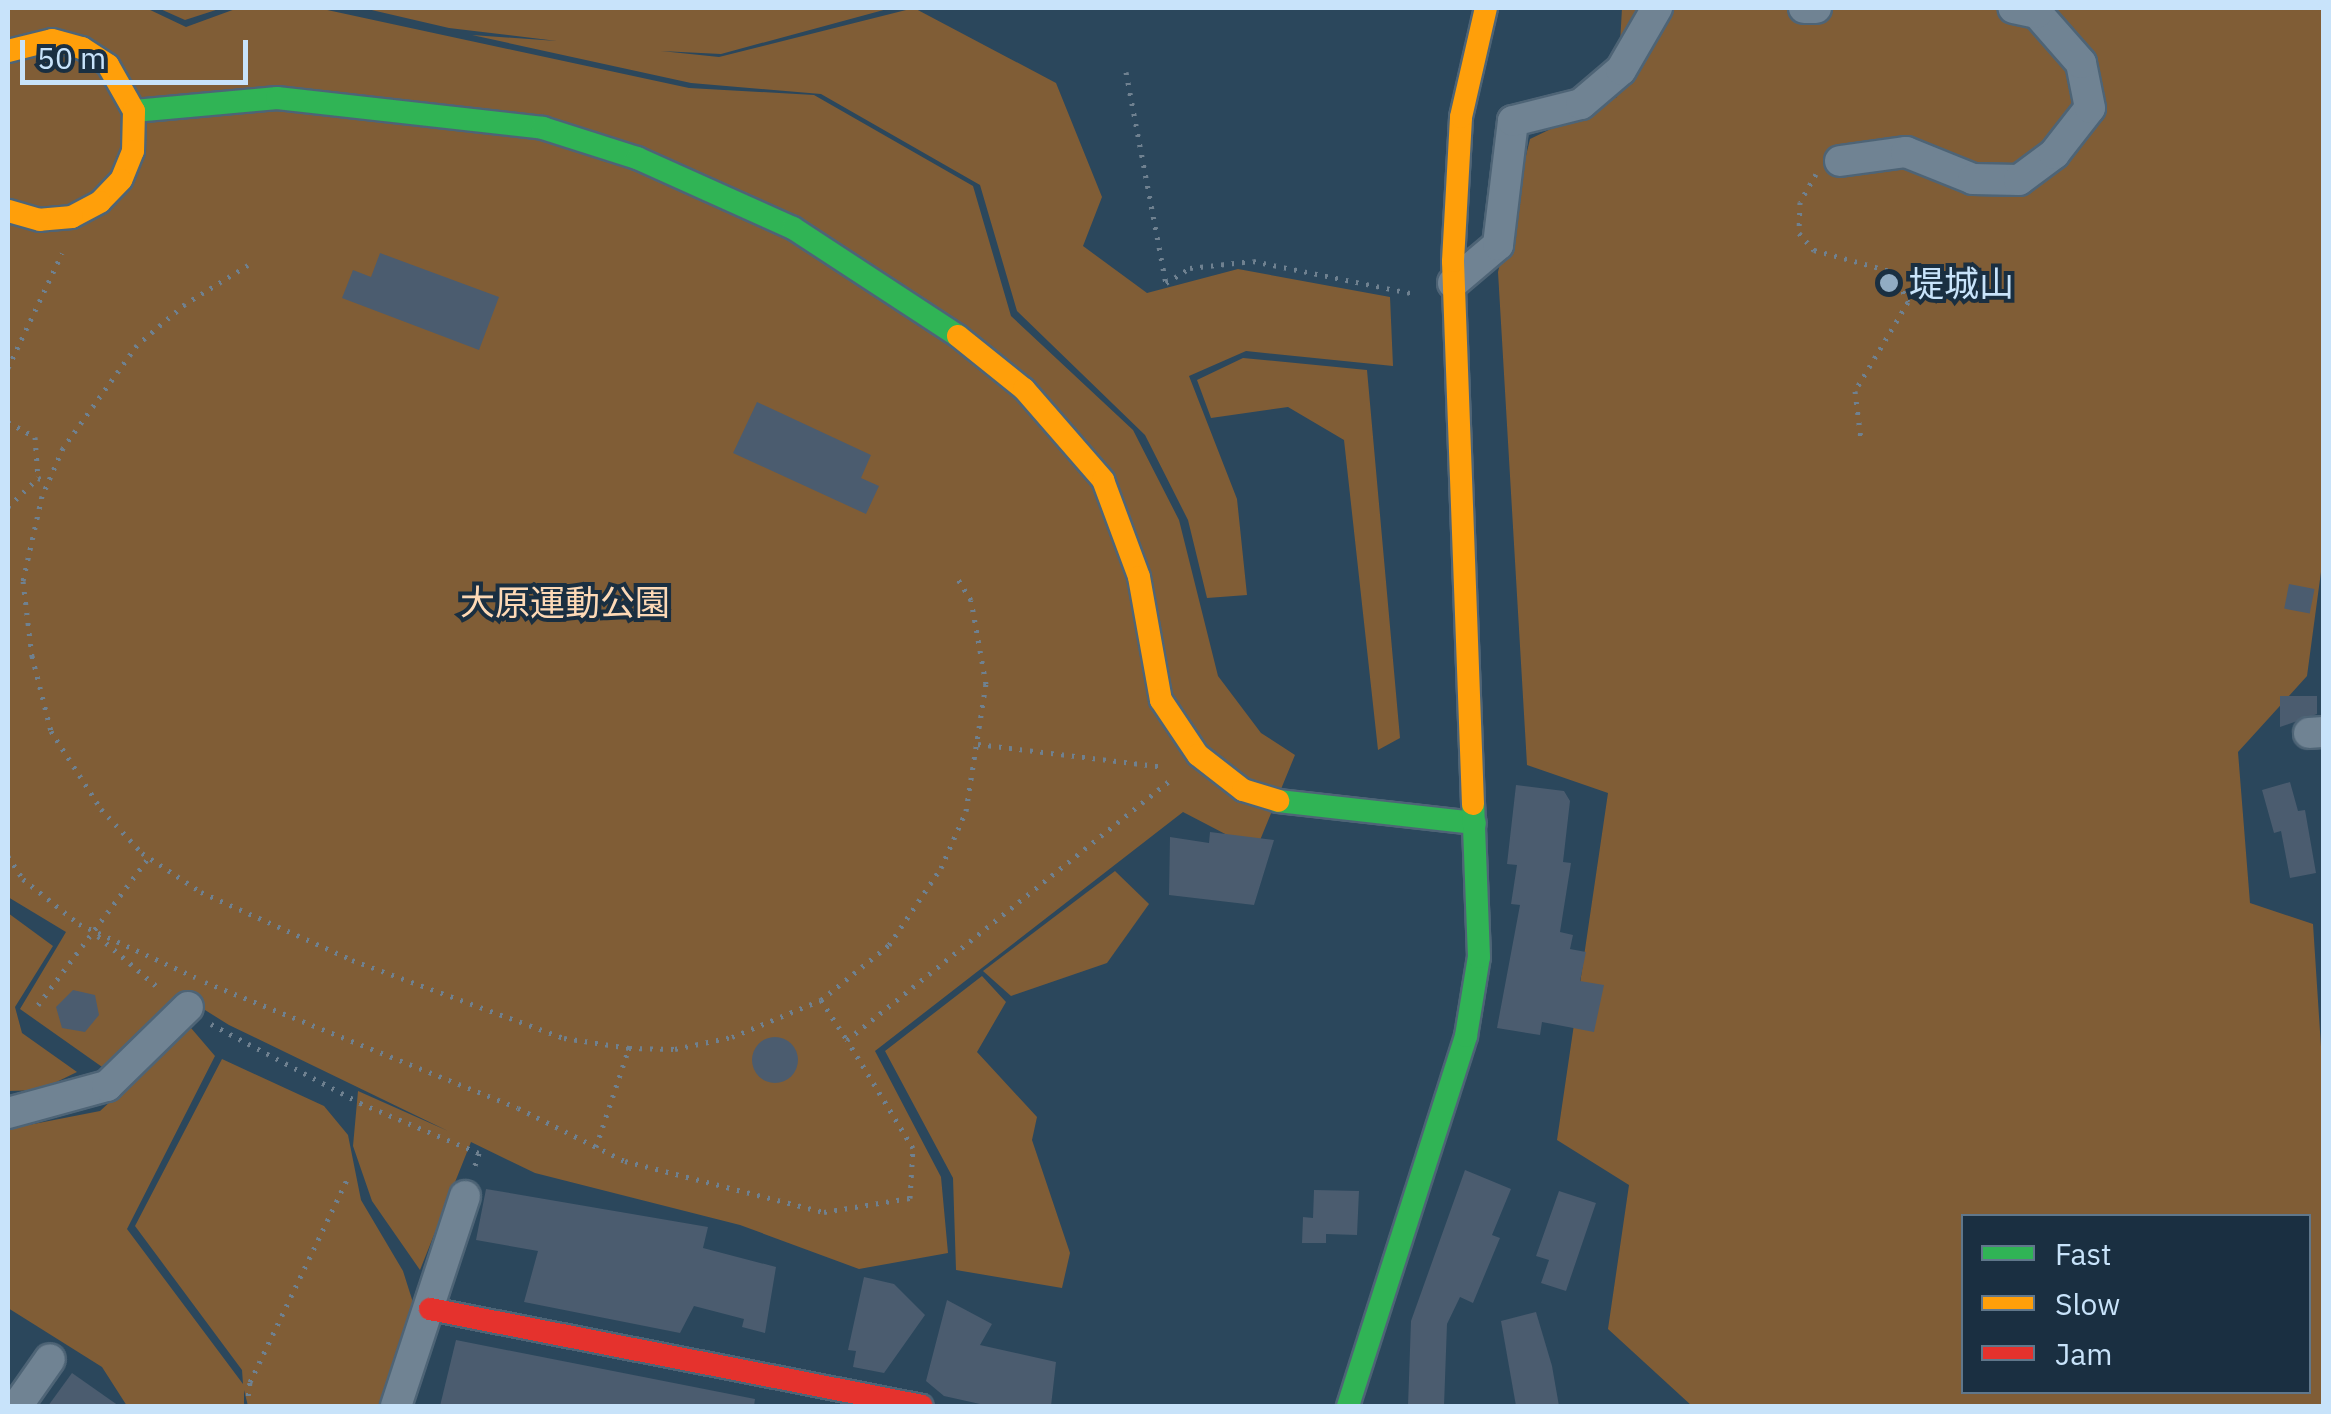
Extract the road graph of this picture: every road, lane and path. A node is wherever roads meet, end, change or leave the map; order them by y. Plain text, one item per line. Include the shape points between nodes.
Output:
1 (1486, 8) edge
2 (1657, 8) edge
3 (1804, 8) edge
4 (1816, 8) edge
5 (2014, 8) edge
6 (8, 51) edge
7 (1126, 72) dead end
8 (134, 111) junction
9 (1840, 161) joint
10 (8, 212) edge
11 (68, 239) dead end
12 (248, 265) dead end
13 (1453, 283) junction
14 (1414, 294) dead end
15 (8, 368) edge
16 (8, 422) edge
17 (1861, 439) dead end
18 (38, 478) junction
19 (48, 481) junction
20 (8, 506) edge
21 (956, 576) dead end
22 (978, 744) junction
23 (1475, 823) junction
24 (8, 856) edge
25 (149, 858) junction
26 (92, 930) junction
27 (139, 977) dead end
28 (821, 1000) junction
29 (38, 1005) dead end
30 (188, 1007) joint
31 (846, 1040) junction
32 (630, 1048) junction
33 (8, 1113) edge
34 (596, 1147) junction
35 (349, 1175) dead end
36 (465, 1196) joint
37 (430, 1309) junction
38 (50, 1358) dead end
39 (16, 1406) edge
40 (247, 1406) edge
41 (396, 1406) edge
42 (922, 1406) edge
43 (1348, 1406) edge

1 - 13 street via 1461,117
2 - 13 street via 1621,70 1581,104 1513,120 1498,245
3 - 4 street
5 - 9 street via 2037,12 2081,62 2090,108 2054,154 2019,180 1973,178 1906,152
6 - 8 street via 52,40 82,48 108,65
7 - 14 path via 1166,283 1190,268 1253,261
8 - 10 street via 134,151 121,180 100,202 72,217 40,220
8 - 23 street via 277,98 542,128 638,158 793,228 921,307 1024,389 1103,480 1139,577 1161,700 1198,756 1243,790 1281,802
9 - 17 path via 1814,175 1800,202 1799,233 1814,250 1894,272 1908,302 1855,392
11 - 15 path
12 - 19 path via 137,345 62,448
13 - 23 street
16 - 18 path via 35,438
18 - 19 path
18 - 20 path
19 - 25 path via 23,582 51,731 101,809
21 - 22 path via 971,600 986,684
22 - 28 path via 966,811 941,868 889,945
22 - 31 path via 1182,770
23 - 43 street via 1479,958 1466,1036
24 - 26 path via 23,879
25 - 26 path
25 - 32 path via 201,892 352,960 564,1038
26 - 27 path
26 - 29 path
26 - 34 path
28 - 31 path
28 - 32 path via 732,1037 675,1049
30 - 33 street via 107,1086
30 - 36 path via 233,1041 479,1153
31 - 34 path via 913,1148 910,1198 824,1212 625,1161
32 - 34 path
35 - 40 path via 250,1382
36 - 37 street
37 - 41 street
37 - 42 street
38 - 39 street

